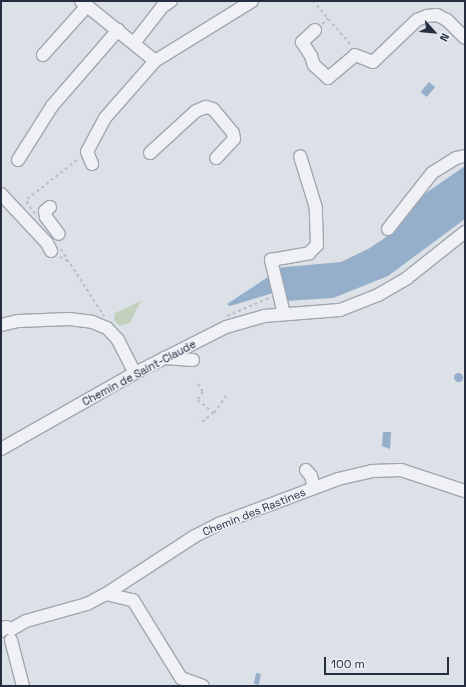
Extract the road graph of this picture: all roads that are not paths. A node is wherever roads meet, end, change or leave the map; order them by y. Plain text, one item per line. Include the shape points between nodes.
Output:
1 (171, 1) edge
2 (252, 1) edge
3 (84, 4) edge
4 (118, 30) junction
5 (315, 30) dead end
6 (465, 38) edge
7 (134, 43) junction
8 (43, 55) dead end
9 (155, 61) junction
10 (150, 153) dead end
11 (300, 156) dead end
12 (465, 156) edge
13 (216, 158) dead end
14 (18, 160) dead end
15 (92, 164) dead end
16 (1, 194) edge
17 (50, 207) dead end
18 (388, 229) dead end
19 (465, 232) edge
20 (59, 234) dead end
21 (50, 251) road end
22 (284, 314) junction
23 (1, 325) edge
24 (200, 341) junction
25 (163, 358) junction
26 (135, 373) junction
27 (1, 449) edge
28 (306, 470) dead end
29 (314, 488) junction
30 (465, 491) edge
31 (106, 594) junction
32 (6, 634) edge
33 (23, 686) edge
34 (203, 686) edge

1 - 7 street via 162,7
2 - 9 street
3 - 4 street
3 - 8 street
4 - 7 street
4 - 14 street via 52,106
5 - 6 street via 302,42 314,65 328,78 355,55 373,62 417,20 427,16 437,15 447,20
7 - 9 street
9 - 15 street via 105,118 87,152
10 - 13 street via 196,111 206,107 213,109 233,133 234,139
11 - 22 street via 316,208 317,245 309,253 276,257 271,260
12 - 18 street via 456,158 432,173
16 - 21 street via 47,243
17 - 20 street via 45,211 46,217
19 - 22 street, Chemin de Saint-Claude via 408,278 378,295 340,310
22 - 24 street, Chemin de Saint-Claude via 240,322
23 - 26 street via 19,321 69,319 92,322 107,328 118,340
24 - 25 street, Chemin de Saint-Claude
24 - 25 street via 199,353 193,362
25 - 26 street, Chemin de Saint-Claude
26 - 27 street, Chemin de Saint-Claude
28 - 29 street via 311,476
29 - 30 street, Chemin des Rastines via 372,471 401,470
29 - 31 street, Chemin des Rastines via 221,523 195,536
31 - 32 street, Chemin des Rastines via 87,604 26,621
31 - 34 street via 133,600 181,678
32 - 33 street

